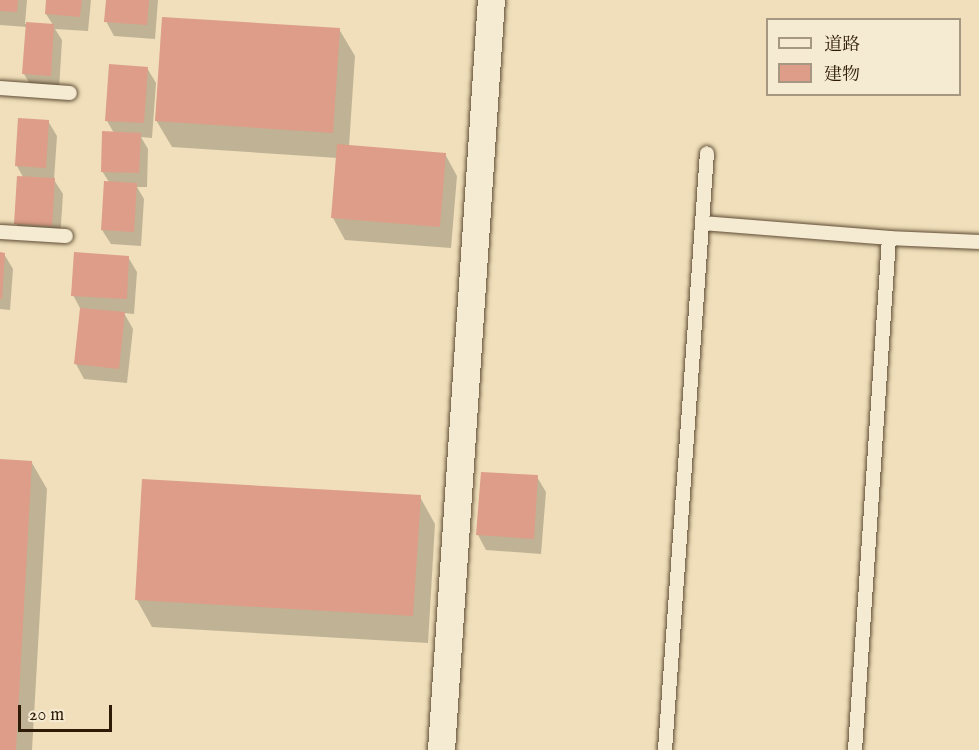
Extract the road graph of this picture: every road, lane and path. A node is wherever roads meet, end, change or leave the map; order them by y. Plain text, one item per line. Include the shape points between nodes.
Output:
1 (491, 0) edge
2 (0, 88) edge
3 (70, 93) dead end
4 (707, 153) dead end
5 (703, 223) junction
6 (0, 232) edge
7 (66, 236) dead end
8 (889, 238) junction
9 (979, 242) edge
10 (441, 750) edge
11 (665, 750) edge
12 (855, 750) edge

1 - 10 street
2 - 3 lane
4 - 5 lane
5 - 8 lane
5 - 11 lane
6 - 7 lane
8 - 9 lane
8 - 12 lane

